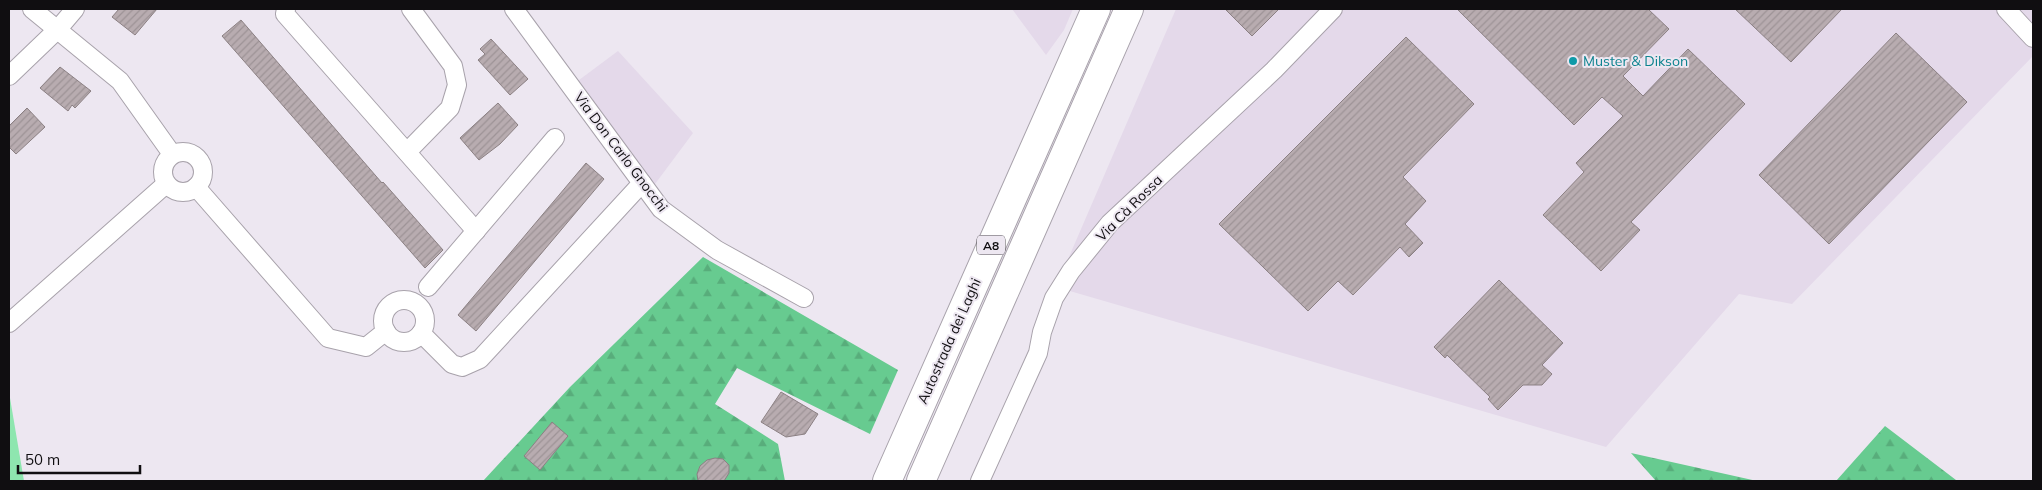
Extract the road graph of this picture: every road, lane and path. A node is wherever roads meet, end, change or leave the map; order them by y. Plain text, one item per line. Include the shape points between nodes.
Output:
1 (32, 9) edge
2 (75, 9) edge
3 (286, 9) edge
4 (411, 9) edge
5 (514, 9) edge
6 (1096, 9) edge
7 (1129, 9) edge
8 (1333, 9) edge
9 (2006, 9) edge
10 (58, 29) junction
11 (2033, 38) edge
12 (9, 76) edge
13 (555, 138) dead end
14 (408, 152) junction
15 (172, 154) junction
16 (642, 183) junction
17 (166, 184) junction
18 (196, 187) junction
19 (476, 230) junction
20 (428, 287) dead end
21 (804, 298) dead end
22 (9, 323) edge
23 (386, 331) junction
24 (421, 333) junction
25 (886, 481) edge
26 (921, 481) edge
27 (980, 481) edge

1 - 10 street
2 - 10 street
3 - 14 street via 286,14
4 - 14 street via 453,66 458,85 450,108
5 - 16 street, Via Don Carlo Gnocchi
6 - 25 highway, Autostrada dei Laghi / A8
7 - 26 highway, A8
8 - 27 street, Via Cà Rossa via 1274,70 1110,223 1071,271 1054,298 1038,353
9 - 11 street
10 - 12 street
10 - 15 street via 120,81
13 - 19 street
14 - 19 street
15 - 17 street via 162,171
15 - 18 street via 185,152 197,157 203,176
16 - 21 street, Via Don Carlo Gnocchi via 661,209 717,250
16 - 24 street via 480,359 462,367 452,364
17 - 18 street via 170,189 184,193
17 - 22 street
18 - 23 street via 328,338 366,347
19 - 20 street
23 - 24 street via 396,340 403,341 416,338
23 - 24 street via 386,311 402,300 415,303 424,314

